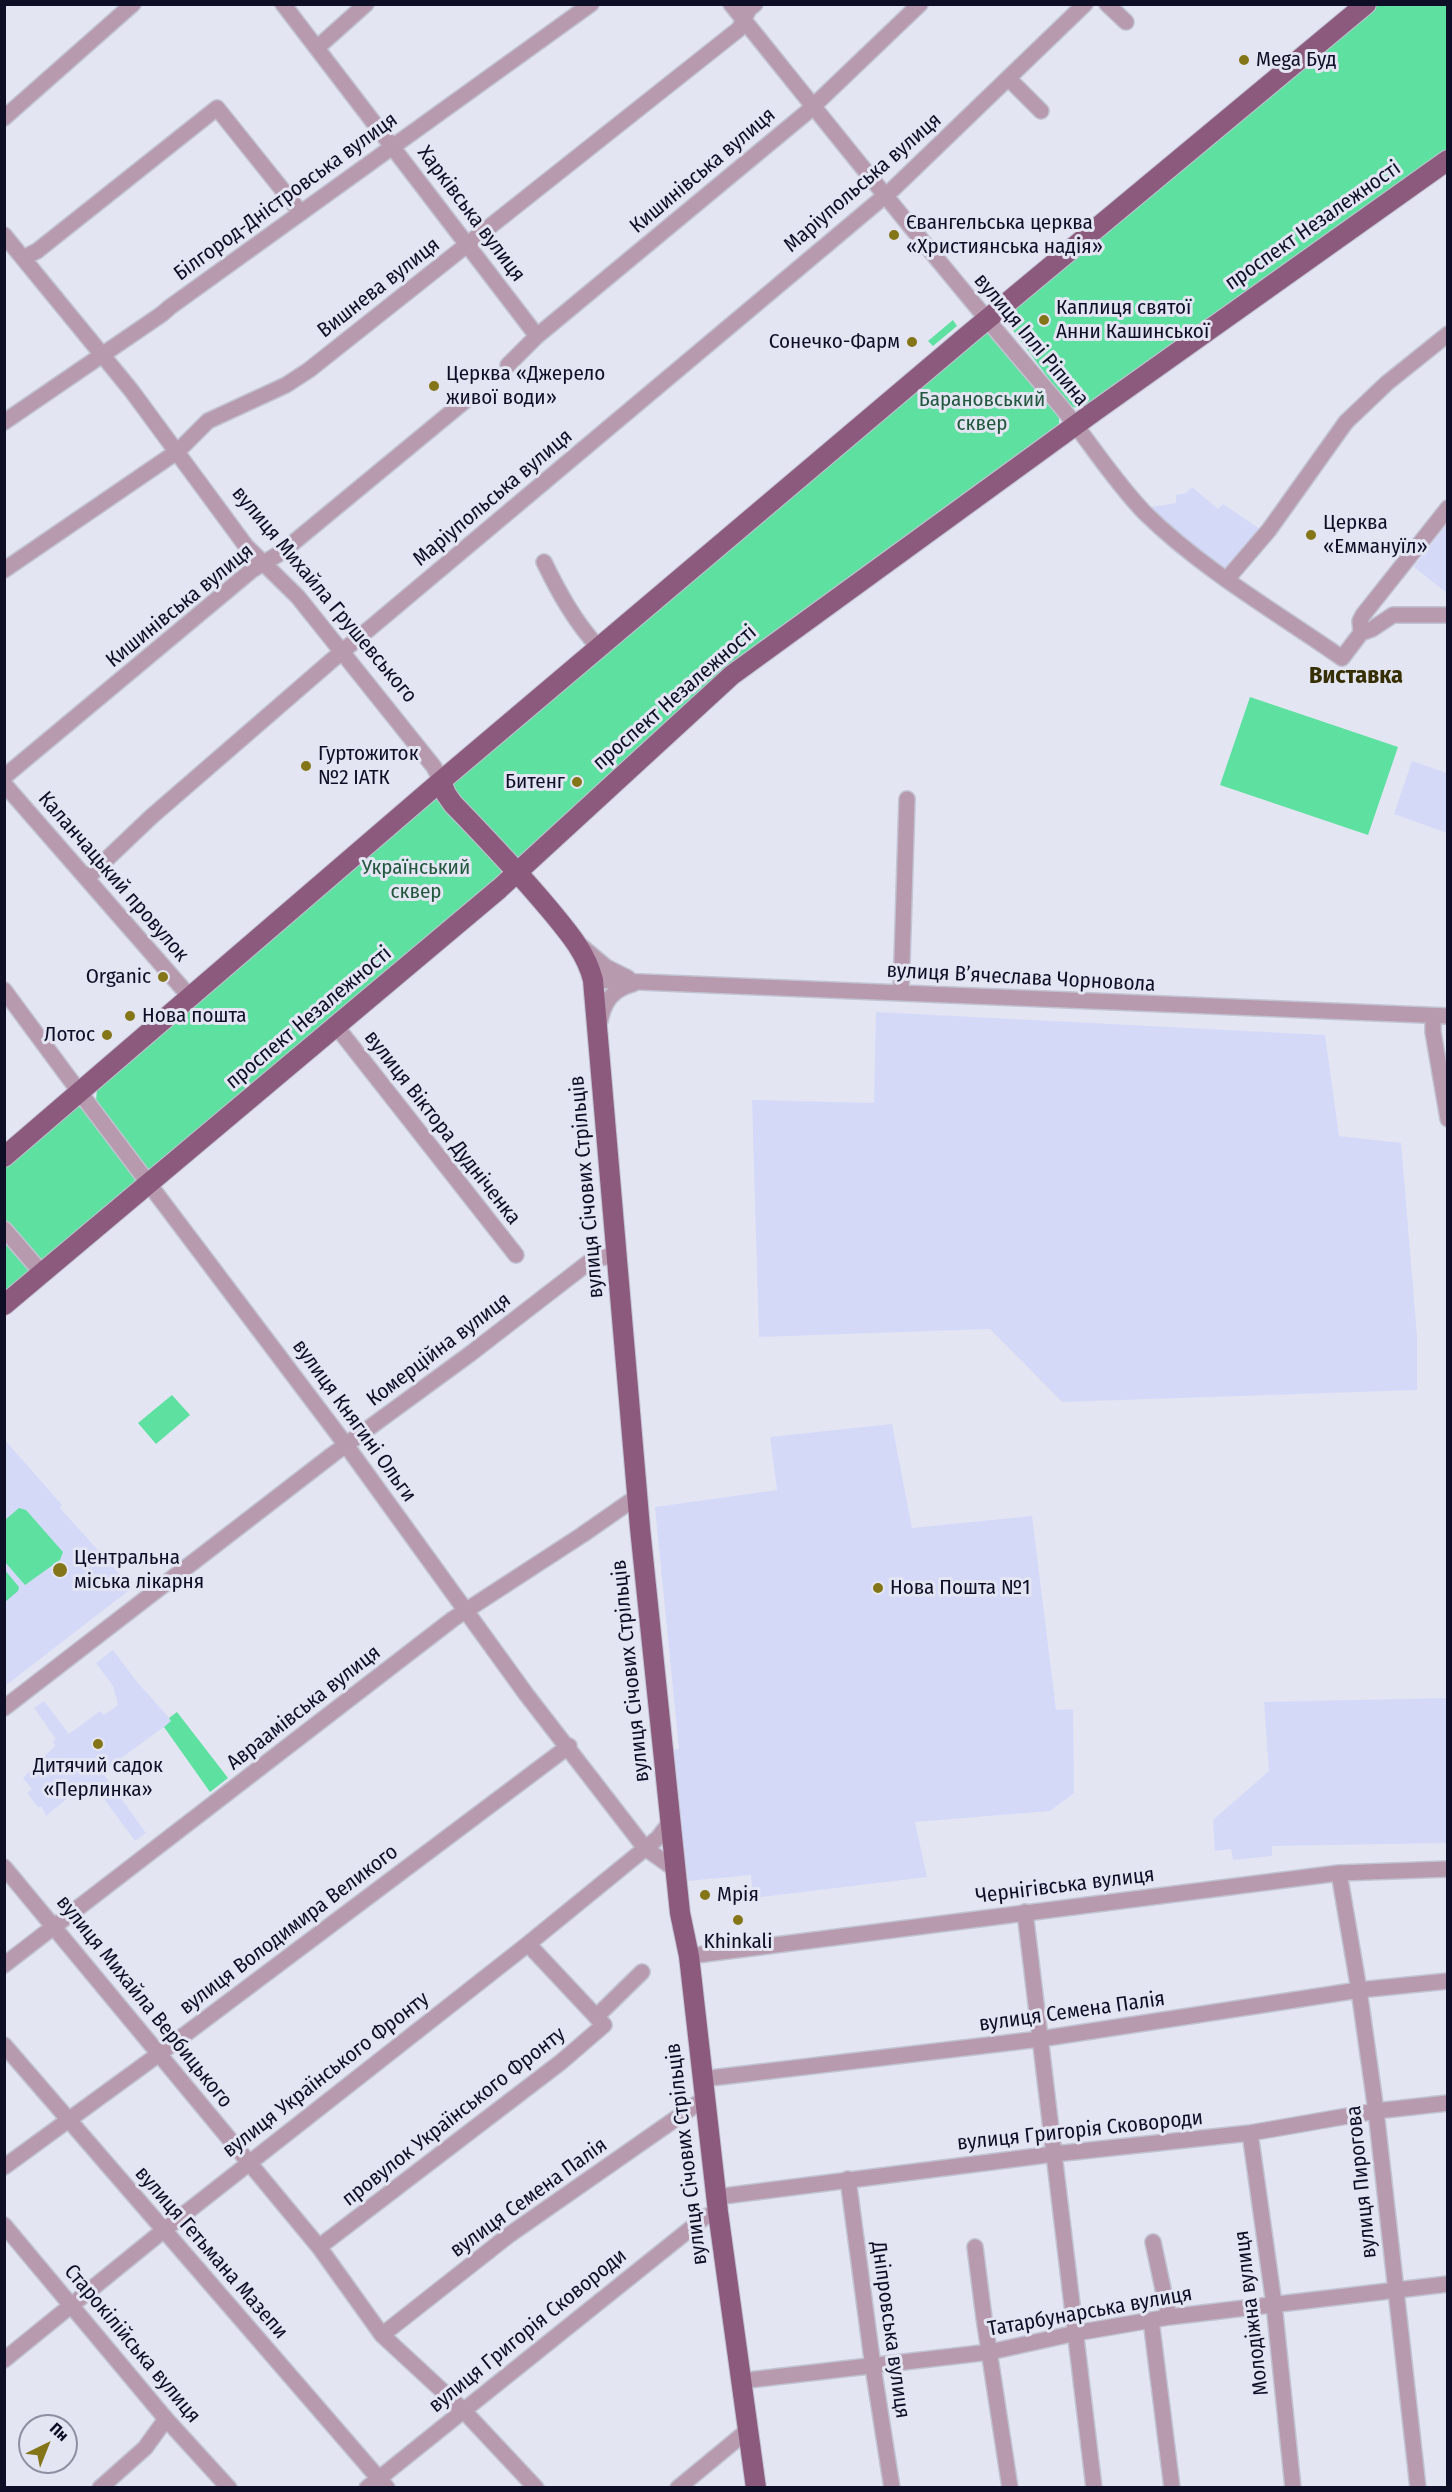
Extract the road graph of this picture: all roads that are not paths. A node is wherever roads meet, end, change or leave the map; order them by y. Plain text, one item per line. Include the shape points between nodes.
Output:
1 (133, 4) edge
2 (283, 4) edge
3 (366, 4) edge
4 (591, 4) edge
5 (731, 4) edge
6 (755, 4) edge
7 (921, 4) edge
8 (1085, 4) edge
9 (1107, 4) edge
10 (1366, 4) edge
11 (744, 20) junction
12 (1126, 22) dead end
13 (318, 47) junction
14 (1009, 79) junction
15 (813, 106) junction
16 (1041, 111) dead end
17 (4, 118) edge
18 (393, 146) junction
19 (1448, 160) edge
20 (885, 195) junction
21 (301, 213) junction
22 (4, 235) edge
23 (469, 245) junction
24 (23, 258) junction
25 (987, 321) junction
26 (1448, 334) edge
27 (537, 336) junction
28 (102, 354) junction
29 (508, 365) dead end
30 (466, 400) dead end
31 (4, 422) edge
32 (1075, 426) junction
33 (178, 451) junction
34 (1448, 508) edge
35 (543, 561) dead end
36 (263, 564) junction
37 (4, 570) edge
38 (1227, 579) junction
39 (1448, 615) edge
40 (1361, 633) junction
41 (599, 648) junction
42 (343, 651) junction
43 (4, 777) edge
44 (441, 780) junction
45 (4, 784) edge
46 (907, 799) dead end
47 (517, 872) junction
48 (87, 878) junction
49 (572, 937) junction
50 (593, 980) junction
51 (639, 982) junction
52 (4, 990) edge
53 (901, 993) junction
54 (190, 997) junction
55 (1440, 1016) edge
56 (336, 1026) junction
57 (598, 1030) junction
58 (80, 1092) junction
59 (1447, 1115) edge
60 (4, 1157) edge
61 (150, 1184) junction
62 (4, 1229) edge
63 (516, 1255) dead end
64 (616, 1255) junction
65 (42, 1273) junction
66 (4, 1305) edge
67 (346, 1445) junction
68 (638, 1496) junction
69 (465, 1611) junction
70 (4, 1708) edge
71 (568, 1746) junction
72 (671, 1821) junction
73 (645, 1848) junction
74 (4, 1867) edge
75 (1448, 1869) edge
76 (676, 1870) junction
77 (1339, 1874) junction
78 (1025, 1912) junction
79 (680, 1913) junction
80 (56, 1927) junction
81 (528, 1944) junction
82 (689, 1956) junction
83 (4, 1965) edge
84 (642, 1972) dead end
85 (1448, 1981) edge
86 (1359, 1990) junction
87 (596, 2017) junction
88 (1040, 2039) junction
89 (4, 2045) edge
90 (159, 2054) junction
91 (702, 2079) junction
92 (704, 2099) junction
93 (1448, 2103) edge
94 (1376, 2111) junction
95 (68, 2121) junction
96 (1250, 2133) junction
97 (1054, 2154) junction
98 (249, 2163) junction
99 (4, 2167) edge
100 (848, 2179) junction
101 (717, 2204) junction
102 (4, 2225) edge
103 (164, 2230) junction
104 (1153, 2242) dead end
105 (319, 2247) junction
106 (975, 2247) dead end
107 (1448, 2284) edge
108 (1394, 2290) junction
109 (1274, 2304) junction
110 (71, 2306) junction
111 (1169, 2317) junction
112 (1151, 2320) junction
113 (1076, 2333) junction
114 (382, 2335) junction
115 (990, 2352) junction
116 (4, 2360) edge
117 (873, 2367) junction
118 (740, 2381) junction
119 (462, 2409) junction
120 (166, 2420) junction
121 (747, 2432) junction
122 (377, 2484) edge
123 (100, 2487) edge
124 (229, 2487) edge
125 (536, 2487) edge
126 (678, 2487) edge
127 (756, 2487) edge
128 (892, 2487) edge
129 (1010, 2487) edge
130 (1094, 2487) edge
131 (1172, 2487) edge
132 (1293, 2487) edge
133 (1418, 2487) edge

1 - 17 street
2 - 13 street, Харківська вулиця
3 - 13 street
4 - 18 street, Білгород-Дністровська вулиця
5 - 11 street, вулиця Іллі Ріпина
6 - 11 street, Вишнева вулиця
7 - 15 street, Кишинівська вулиця
8 - 14 street, Маріупольська вулиця
9 - 12 street
10 - 25 main road
11 - 15 street, вулиця Іллі Ріпина
11 - 23 street, Вишнева вулиця via 739,29
13 - 18 street, Харківська вулиця
14 - 16 street
14 - 20 street, Маріупольська вулиця
15 - 20 street, вулиця Іллі Ріпина
15 - 27 street, Кишинівська вулиця
18 - 21 street, Білгород-Дністровська вулиця
18 - 23 street, Харківська вулиця
19 - 32 main road, проспект Незалежності
20 - 25 street, вулиця Іллі Ріпина
20 - 42 street, Маріупольська вулиця
21 - 24 street via 217,108 37,251
21 - 28 street, Білгород-Дністровська вулиця
22 - 24 street, вулиця Михайла Грушевського
23 - 27 street, Харківська вулиця
23 - 33 street, Вишнева вулиця via 309,370 208,422
24 - 28 street, вулиця Михайла Грушевського
25 - 32 street, вулиця Іллі Ріпина
25 - 41 main road
26 - 38 street via 1346,422 1269,530
27 - 29 street, Кишинівська вулиця
28 - 31 street, Білгород-Дністровська вулиця
28 - 33 street, вулиця Михайла Грушевського
30 - 36 street, Кишинівська вулиця
32 - 38 street, вулиця Іллі Ріпина via 1146,513
32 - 47 main road, проспект Незалежності via 752,660
33 - 36 street, вулиця Михайла Грушевського
33 - 37 street, Вишнева вулиця
34 - 40 street via 1362,615
35 - 41 street via 577,621
36 - 42 street, вулиця Михайла Грушевського via 292,590
36 - 43 street, Кишинівська вулиця
38 - 40 street, вулиця Іллі Ріпина via 1342,658
39 - 40 street via 1402,614 1386,618
41 - 44 main road
42 - 44 street, вулиця Михайла Грушевського
42 - 48 street, Маріупольська вулиця via 151,817
44 - 47 main road, вулиця Михайла Грушевського via 453,804
44 - 54 main road
45 - 48 street, Каланчацький провулок
46 - 53 street
47 - 49 main road, вулиця Січових Стрільців
47 - 56 main road, проспект Незалежності
48 - 54 street, Каланчацький провулок
49 - 50 main road, вулиця Січових Стрільців
49 - 51 street via 606,967
50 - 51 street, вулиця Вʼячеслава Чорновола
50 - 57 main road, вулиця Січових Стрільців
51 - 53 street, вулиця Вʼячеслава Чорновола
51 - 57 street via 608,998
52 - 58 street, вулиця Княгині Ольги
53 - 55 street, вулиця Вʼячеслава Чорновола
54 - 58 main road
55 - 59 street via 1433,1032
56 - 61 main road, проспект Незалежності
56 - 63 street, вулиця Віктора Дудніченка
57 - 64 main road, вулиця Січових Стрільців
58 - 60 main road
58 - 61 street, вулиця Княгині Ольги
61 - 65 main road, проспект Незалежності
61 - 67 street, вулиця Княгині Ольги
62 - 65 street
64 - 67 street, Комерційна вулиця via 593,1259
64 - 68 main road, вулиця Січових Стрільців
65 - 66 main road, проспект Незалежності
67 - 69 street, вулиця Княгині Ольги
67 - 70 street, Комерційна вулиця
68 - 69 street, Авраамівська вулиця
68 - 72 main road, вулиця Січових Стрільців
69 - 71 street, вулиця Княгині Ольги
69 - 80 street, Авраамівська вулиця
71 - 73 street, вулиця Княгині Ольги
71 - 90 street, вулиця Володимира Великого
72 - 73 street, вулиця Українського Фронту
72 - 76 main road, вулиця Січових Стрільців
73 - 76 street, вулиця Княгині Ольги
73 - 79 street via 672,1889
73 - 81 street, вулиця Українського Фронту
74 - 80 street, вулиця Михайла Вербицького
75 - 77 street, Чернігівська вулиця
76 - 79 main road, вулиця Січових Стрільців
77 - 78 street, Чернігівська вулиця
77 - 86 street, вулиця Пирогова
78 - 82 street, Чернігівська вулиця
78 - 88 street
79 - 82 main road, вулиця Січових Стрільців
80 - 83 street, Авраамівська вулиця
80 - 90 street, вулиця Михайла Вербицького
81 - 87 street
81 - 98 street, вулиця Українського Фронту
82 - 91 main road, вулиця Січових Стрільців
84 - 87 street, провулок Українського Фронту
85 - 86 street, вулиця Семена Палія
86 - 88 street, вулиця Семена Палія
86 - 94 street, вулиця Пирогова
87 - 105 street, провулок Українського Фронту via 604,2025 561,2062
88 - 91 street, вулиця Семена Палія
88 - 97 street
89 - 95 street, вулиця Гетьмана Мазепи
90 - 95 street, вулиця Володимира Великого
90 - 98 street, вулиця Михайла Вербицького
91 - 92 main road, вулиця Січових Стрільців
92 - 101 main road, вулиця Січових Стрільців
92 - 114 street, вулиця Семена Палія via 509,2235
93 - 94 street, вулиця Григорія Сковороди
94 - 96 street, вулиця Григорія Сковороди
94 - 108 street, вулиця Пирогова
95 - 99 street, вулиця Володимира Великого
95 - 103 street, вулиця Гетьмана Мазепи
96 - 97 street, вулиця Григорія Сковороди
96 - 109 street, Молодіжна вулиця
97 - 100 street, вулиця Григорія Сковороди
97 - 113 street
98 - 103 street, вулиця Українського Фронту
98 - 105 street, вулиця Михайла Вербицького
100 - 101 street, вулиця Григорія Сковороди
100 - 117 street, Дніпровська вулиця
101 - 118 main road, вулиця Січових Стрільців
101 - 119 street, вулиця Григорія Сковороди
102 - 110 street, Старокілійська вулиця
103 - 110 street, вулиця Українського Фронту
103 - 122 street, вулиця Гетьмана Мазепи
104 - 111 street
105 - 114 street, вулиця Михайла Вербицького
106 - 115 street
107 - 108 street, Татарбунарська вулиця
108 - 109 street, Татарбунарська вулиця
108 - 133 street, вулиця Пирогова
109 - 111 street, Татарбунарська вулиця
109 - 132 street, Молодіжна вулиця
110 - 116 street, вулиця Українського Фронту
110 - 120 street, Старокілійська вулиця
111 - 112 street, Татарбунарська вулиця
112 - 113 street, Татарбунарська вулиця
112 - 131 street
113 - 115 street, Татарбунарська вулиця
113 - 130 street
114 - 119 street, вулиця Михайла Вербицького
115 - 117 street, Татарбунарська вулиця
115 - 129 street
117 - 118 street, Татарбунарська вулиця
117 - 128 street, Дніпровська вулиця
118 - 121 main road, вулиця Січових Стрільців
119 - 122 street, вулиця Григорія Сковороди
119 - 125 street, вулиця Михайла Вербицького
120 - 123 street via 146,2448
120 - 124 street, Старокілійська вулиця
121 - 126 street
121 - 127 main road, вулиця Січових Стрільців

